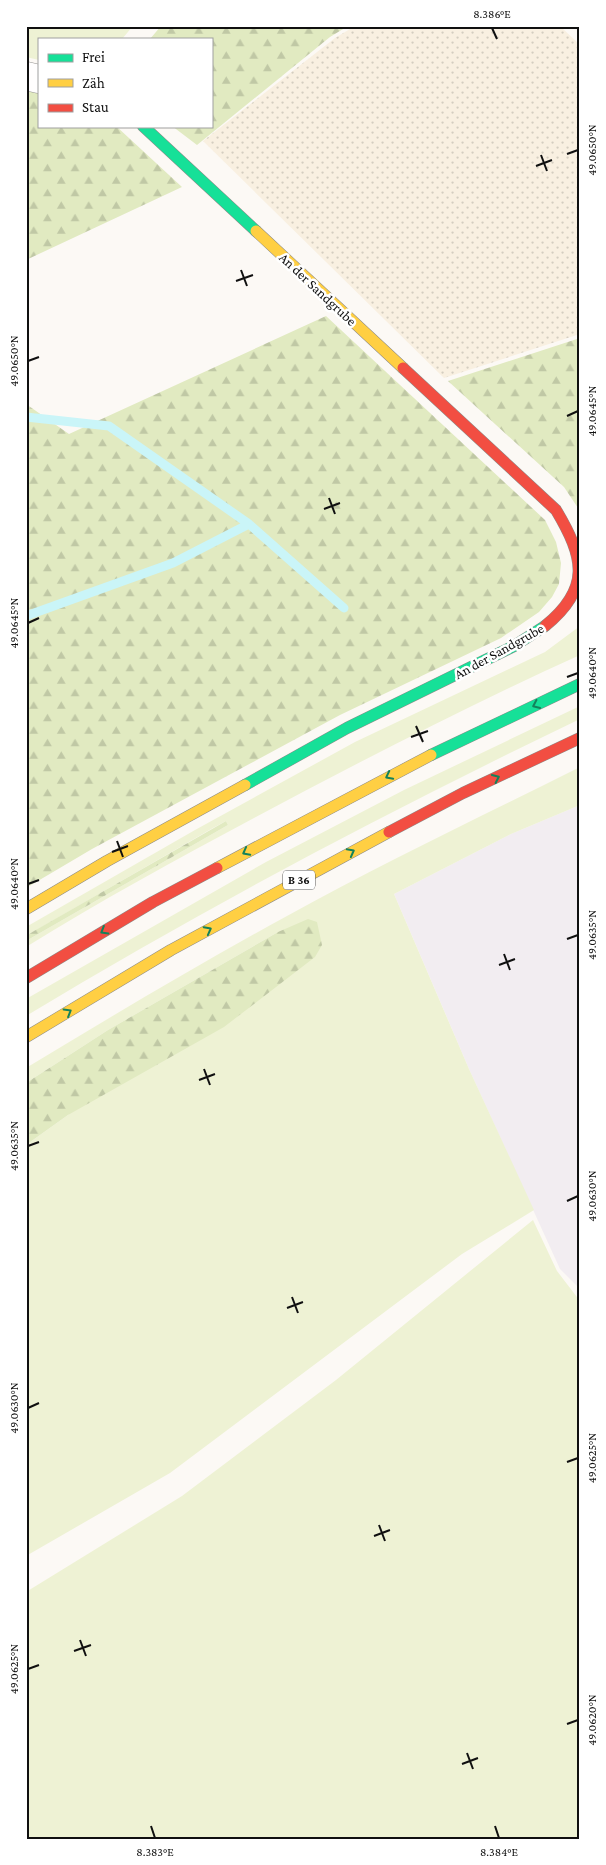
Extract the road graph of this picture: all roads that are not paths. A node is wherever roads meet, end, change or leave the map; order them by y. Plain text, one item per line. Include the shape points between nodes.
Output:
1 (145, 128) edge
2 (580, 684) edge
3 (580, 738) edge
4 (26, 909) edge
5 (26, 978) edge
6 (26, 1037) edge

1 - 4 main road, An der Sandgrube via 556,510 571,535 579,562 577,586 565,609 546,626 514,646 347,728
2 -> 5 main road via 432,754 303,821 153,902
6 -> 3 main road, B 36 via 171,950 347,854 463,793

